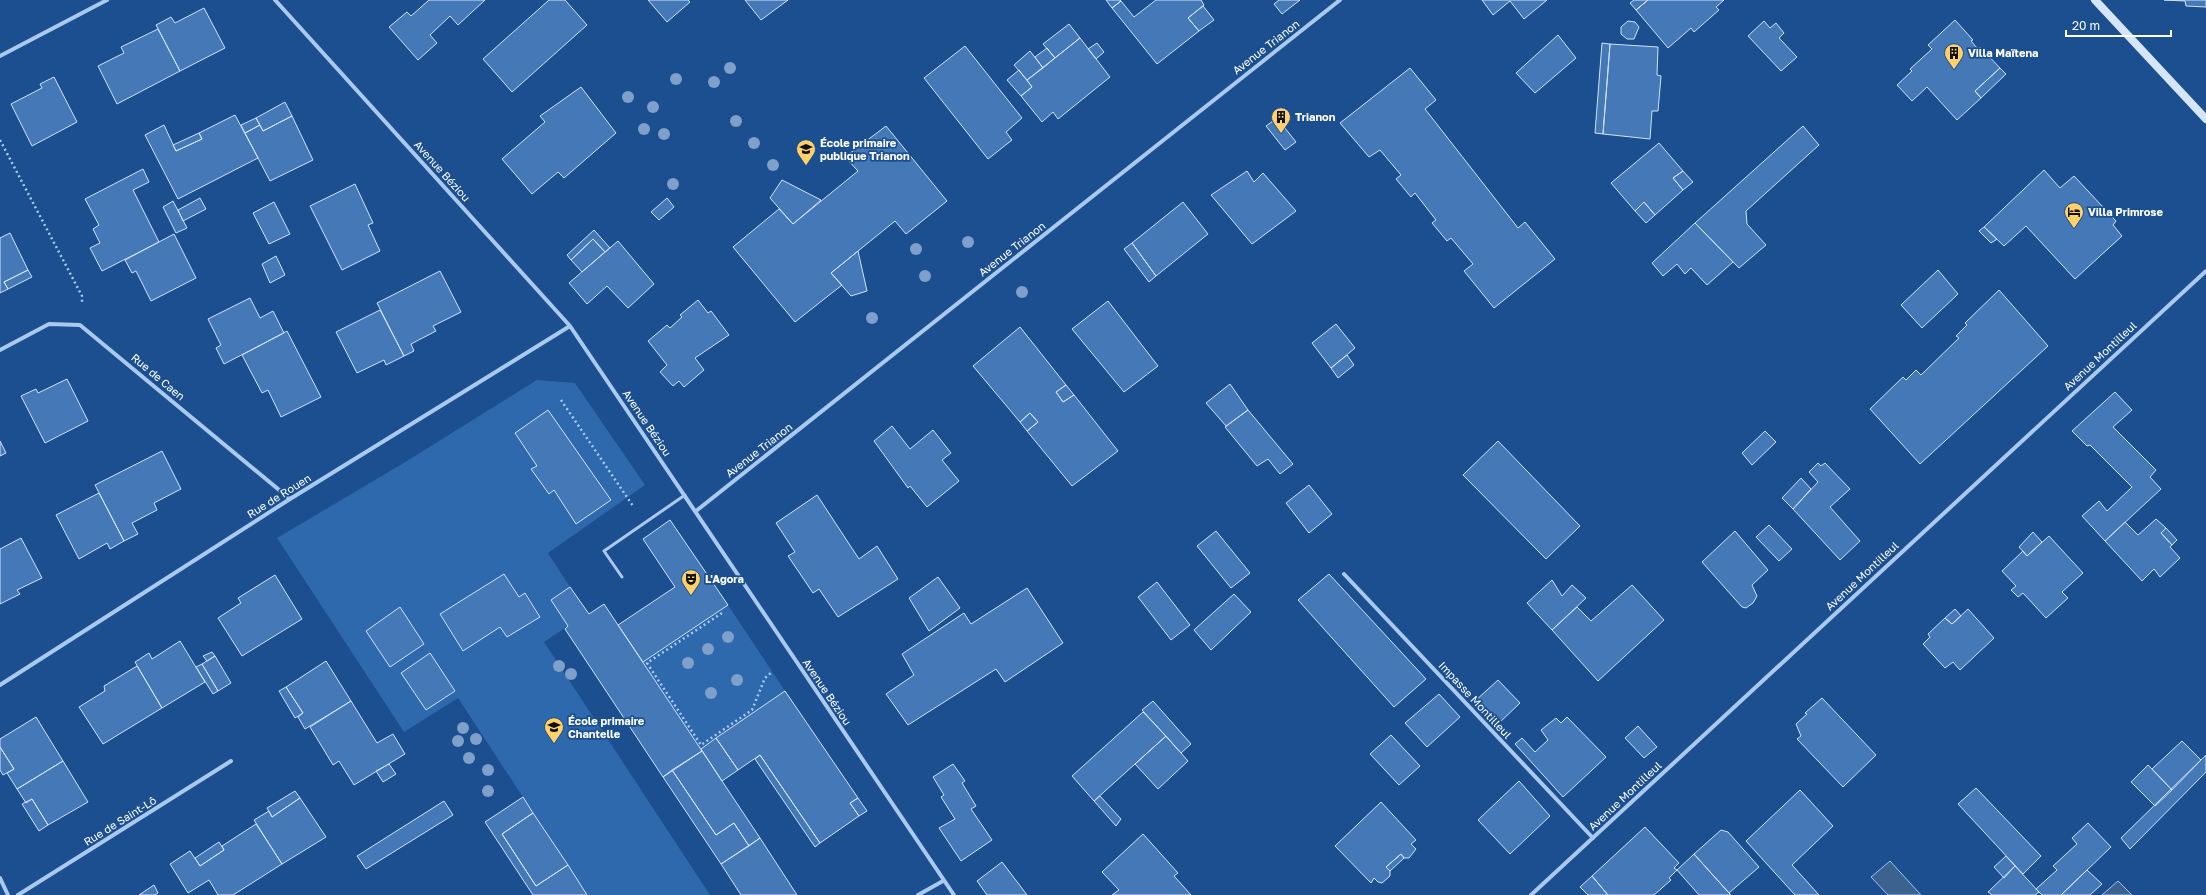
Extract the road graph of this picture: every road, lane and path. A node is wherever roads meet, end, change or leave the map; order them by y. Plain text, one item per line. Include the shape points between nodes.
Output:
1 (107, 0) edge
2 (275, 0) edge
3 (1340, 0) edge
4 (2095, 0) edge
5 (0, 56) edge
6 (2206, 119) edge
7 (0, 140) edge
8 (2206, 271) edge
9 (80, 325) junction
10 (570, 326) junction
11 (0, 350) edge
12 (562, 400) dead end
13 (685, 495) junction
14 (290, 499) junction
15 (696, 511) junction
16 (644, 523) junction
17 (1344, 574) dead end
18 (622, 577) dead end
19 (722, 613) dead end
20 (772, 672) dead end
21 (0, 685) edge
22 (232, 761) dead end
23 (1593, 838) junction
24 (0, 878) edge
25 (943, 881) junction
26 (8, 895) edge
27 (18, 895) edge
28 (918, 895) edge
29 (954, 895) edge
30 (1531, 895) edge

1 - 5 street
2 - 10 street, Avenue Béziou
3 - 15 street, Avenue Trianon
4 - 6 main road
7 - 9 path via 82,296
8 - 23 street, Avenue Montilleul
9 - 11 street via 49,324
9 - 14 street, Rue de Caen
10 - 13 street, Avenue Béziou
10 - 14 street, Rue de Rouen
12 - 16 path
13 - 15 street, Avenue Béziou
13 - 16 lane
14 - 21 street, Rue de Rouen
15 - 25 street, Avenue Béziou
16 - 18 lane via 604,551
17 - 23 street, Impasse Montilleul
19 - 20 path via 647,663 701,744 752,710 765,678
22 - 27 street, Rue de Saint-Lô
23 - 30 street, Avenue Montilleul
24 - 26 street
25 - 28 street
25 - 29 street, Avenue Béziou

